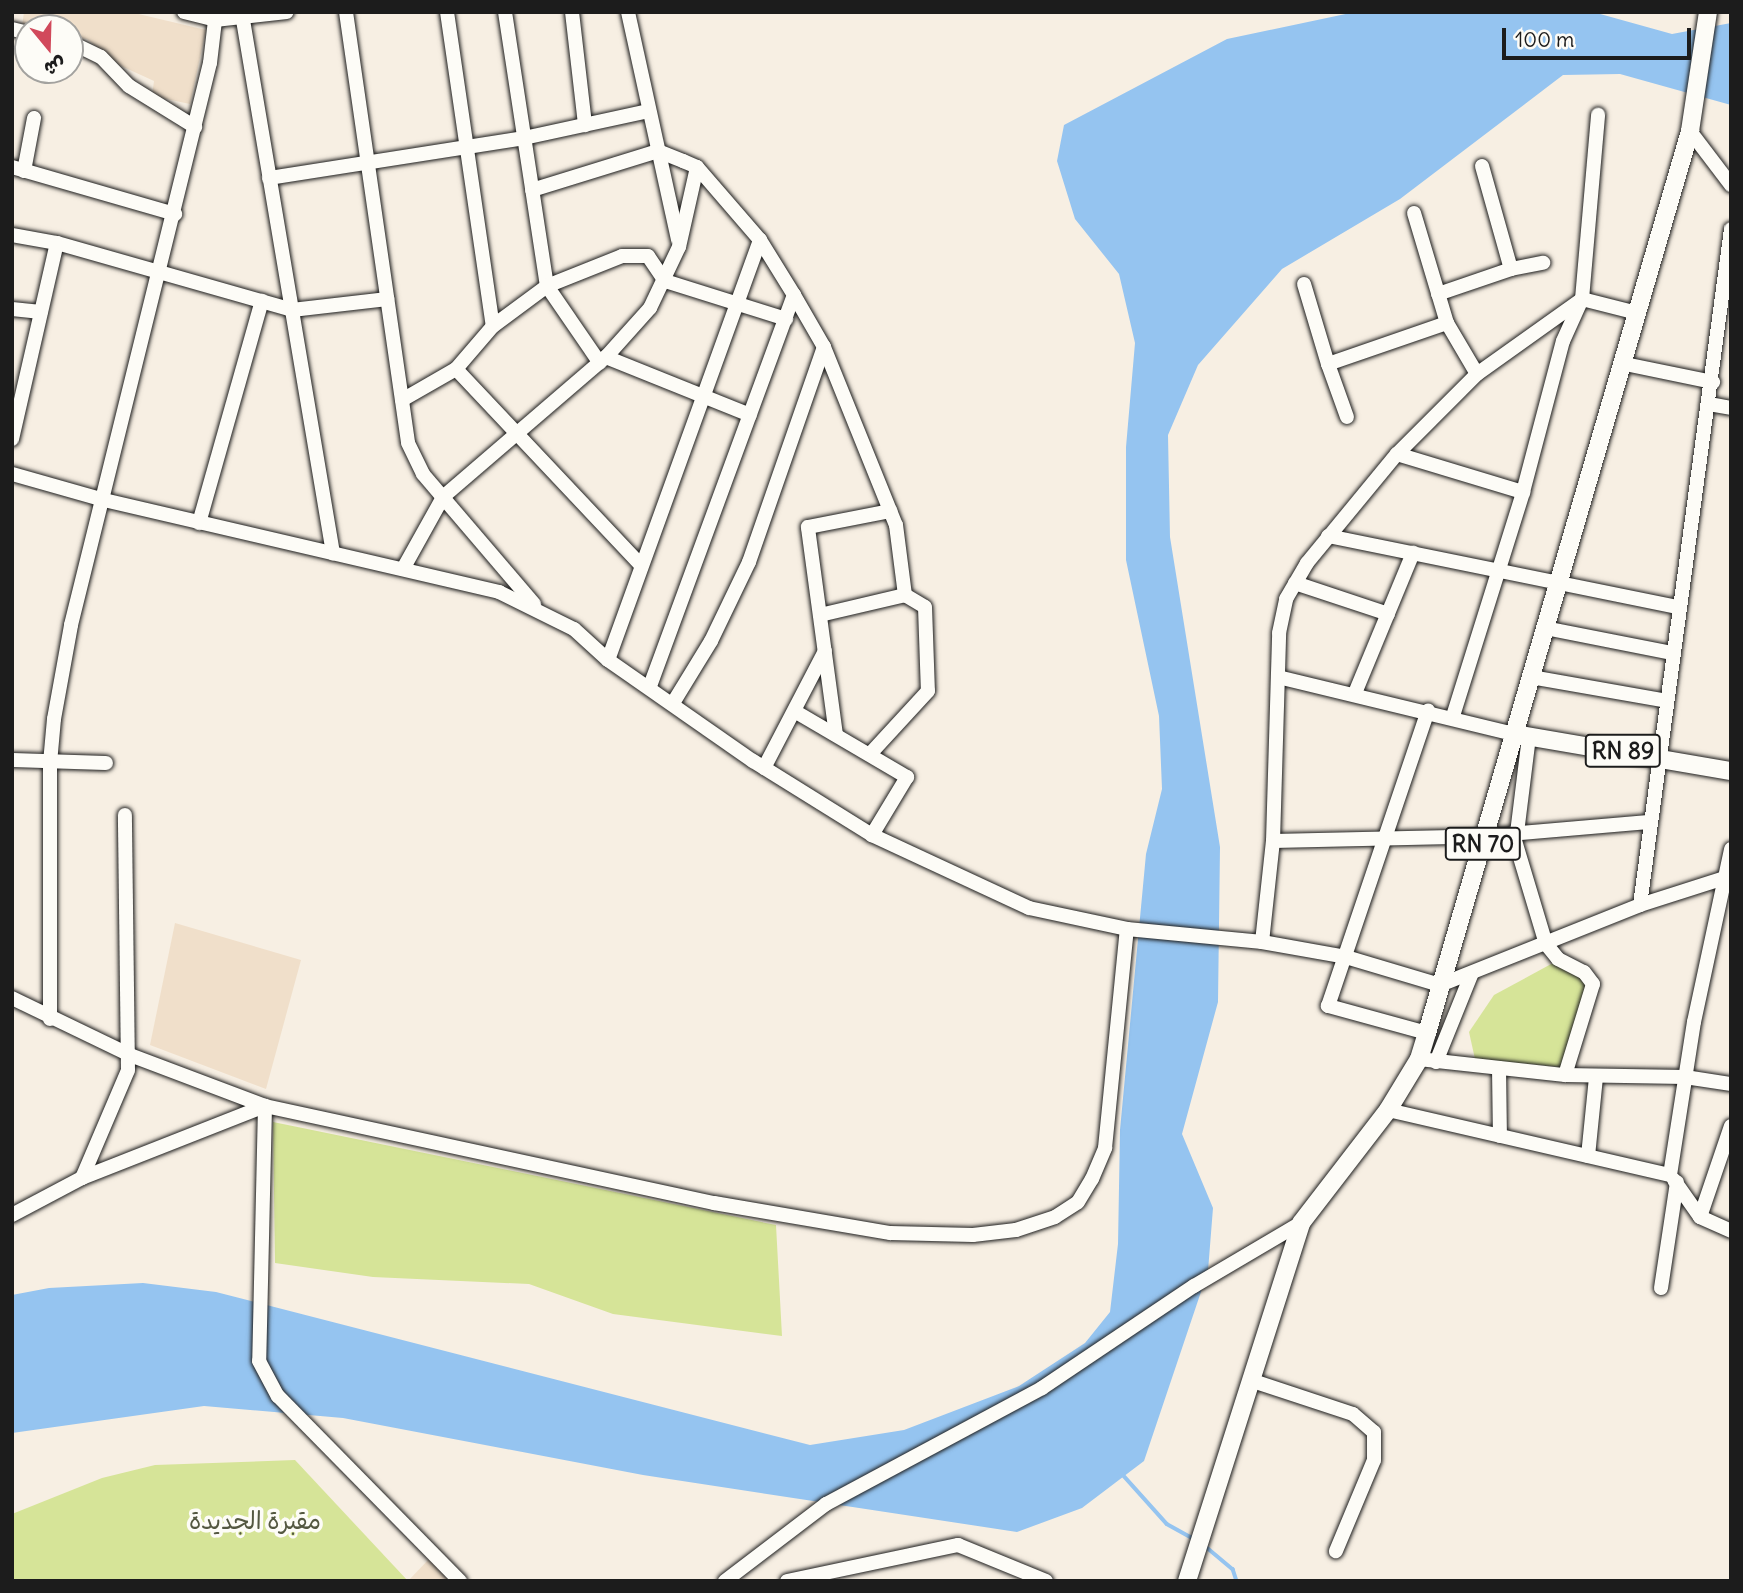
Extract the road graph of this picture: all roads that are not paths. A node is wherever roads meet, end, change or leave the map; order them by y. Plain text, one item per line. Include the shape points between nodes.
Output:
1 (184, 12) edge
2 (287, 12) edge
3 (346, 12) edge
4 (447, 12) edge
5 (505, 12) edge
6 (572, 12) edge
7 (628, 12) edge
8 (216, 16) edge
9 (1708, 16) edge
10 (243, 20) junction
11 (84, 49) edge
12 (649, 111) junction
13 (1598, 114) dead end
14 (34, 118) dead end
15 (585, 125) junction
16 (1691, 126) junction
17 (195, 127) junction
18 (524, 138) junction
19 (466, 148) junction
20 (658, 151) junction
21 (368, 164) junction
22 (1482, 166) dead end
23 (697, 167) junction
24 (18, 169) edge
25 (269, 178) junction
26 (1731, 185) edge
27 (533, 190) junction
28 (1414, 213) dead end
29 (175, 214) junction
30 (1731, 229) edge
31 (12, 234) edge
32 (760, 240) junction
33 (57, 243) junction
34 (680, 247) junction
35 (1729, 261) edge
36 (1543, 263) dead end
37 (1511, 269) junction
38 (162, 272) junction
39 (666, 281) junction
40 (1304, 284) dead end
41 (547, 286) junction
42 (1438, 295) junction
43 (794, 296) junction
44 (387, 299) junction
45 (1582, 299) junction
46 (262, 301) junction
47 (738, 303) junction
48 (12, 309) edge
49 (292, 310) junction
50 (41, 312) junction
51 (1636, 313) junction
52 (786, 319) junction
53 (1447, 323) junction
54 (493, 326) junction
55 (824, 347) junction
56 (603, 360) junction
57 (1625, 363) junction
58 (1328, 364) junction
59 (456, 369) junction
60 (1477, 374) junction
61 (1713, 382) junction
62 (402, 400) junction
63 (705, 400) junction
64 (1709, 404) junction
65 (1731, 408) edge
66 (750, 415) junction
67 (1347, 417) dead end
68 (519, 431) junction
69 (12, 439) edge
70 (1397, 454) junction
71 (12, 474) edge
72 (1523, 492) junction
73 (443, 497) junction
74 (104, 500) junction
75 (890, 512) junction
76 (199, 523) junction
77 (1328, 536) junction
78 (1413, 552) junction
79 (333, 553) junction
80 (640, 565) junction
81 (403, 569) junction
82 (1500, 569) junction
83 (1558, 582) junction
84 (1295, 583) junction
85 (905, 595) junction
86 (1678, 607) junction
87 (537, 608) junction
88 (1388, 614) junction
89 (820, 615) junction
90 (1545, 628) junction
91 (825, 651) junction
92 (1672, 653) junction
93 (608, 660) junction
94 (1278, 677) junction
95 (1531, 677) junction
96 (650, 686) junction
97 (1354, 694) junction
98 (1667, 701) junction
99 (673, 703) junction
100 (1428, 709) junction
101 (796, 712) junction
102 (1453, 716) junction
103 (836, 735) junction
104 (1522, 736) junction
105 (870, 754) junction
106 (1658, 757) junction
107 (12, 760) edge
108 (50, 763) junction
109 (106, 763) dead end
110 (764, 768) junction
111 (1731, 771) edge
112 (125, 815) dead end
113 (1648, 822) junction
114 (1515, 834) junction
115 (873, 835) junction
116 (1486, 836) junction
117 (1384, 838) junction
118 (1273, 841) junction
119 (1731, 849) edge
120 (1728, 877) edge
121 (1640, 905) junction
122 (1131, 929) junction
123 (1262, 942) junction
124 (1546, 944) junction
125 (1346, 957) junction
126 (1472, 974) junction
127 (1440, 985) junction
128 (12, 998) edge
129 (50, 1018) junction
130 (1427, 1033) junction
131 (130, 1055) junction
132 (1427, 1061) junction
133 (1499, 1068) junction
134 (1565, 1075) junction
135 (1596, 1077) junction
136 (1685, 1077) junction
137 (1731, 1084) edge
138 (265, 1106) junction
139 (1388, 1110) junction
140 (1731, 1126) edge
141 (1500, 1136) junction
142 (1588, 1156) junction
143 (82, 1178) junction
144 (1673, 1179) junction
145 (12, 1215) edge
146 (1700, 1217) junction
147 (1301, 1223) junction
148 (1731, 1231) edge
149 (1661, 1288) dead end
150 (1250, 1380) junction
151 (1336, 1550) dead end
152 (1188, 1575) edge
153 (460, 1581) edge
154 (725, 1581) edge
155 (787, 1581) edge
156 (1046, 1581) edge

1 - 8 street
2 - 10 street
3 - 21 street
4 - 19 street
5 - 18 street
6 - 15 street
7 - 12 street
8 - 10 street
8 - 17 street
9 - 16 main road, RN 70
10 - 25 street
11 - 17 street via 101,57 129,86
12 - 15 street
12 - 20 street
13 - 45 street
14 - 24 street
15 - 18 street
16 - 26 street
16 - 51 main road, RN 70
17 - 29 street
18 - 19 street
18 - 27 street
19 - 21 street
19 - 54 street
20 - 23 street
20 - 27 street
20 - 34 street
21 - 25 street
21 - 44 street
22 - 37 street
23 - 32 street
23 - 34 street
24 - 29 street
25 - 49 street
27 - 41 street
28 - 42 street
29 - 38 street
30 - 35 street
31 - 33 street
32 - 43 street
32 - 47 street
33 - 38 street
33 - 50 street
34 - 39 street
35 - 61 street
36 - 37 street
37 - 42 street
38 - 46 street
38 - 74 street
39 - 41 street via 648,256 622,256
39 - 47 street
39 - 56 street via 650,308
40 - 58 street
41 - 54 street
41 - 56 street
42 - 53 street
43 - 52 street
43 - 55 street
44 - 49 street
44 - 62 street
45 - 51 street
45 - 60 street
45 - 72 street via 1563,341
46 - 49 street
46 - 76 street
47 - 52 street
47 - 63 street
48 - 50 street
49 - 79 street
50 - 69 street
51 - 57 main road, RN 70
52 - 66 street
53 - 58 street
53 - 60 street
54 - 59 street
55 - 75 street
55 - 99 street via 748,562 711,641
56 - 63 street
56 - 68 street
57 - 61 street
57 - 83 main road, RN 70
58 - 67 street
59 - 62 street
59 - 68 street
60 - 70 street
61 - 64 street
62 - 73 street via 408,443 423,474
63 - 66 street
63 - 80 street
64 - 65 street
64 - 86 street
66 - 96 street
68 - 73 street
68 - 80 street
70 - 72 street
70 - 77 street
71 - 74 street
72 - 82 street
73 - 81 street
73 - 87 street
74 - 76 street
74 - 108 street via 71,625
75 - 85 street
75 - 89 street via 808,527
76 - 79 street
77 - 78 street
77 - 84 street
78 - 82 street
78 - 88 street
79 - 81 street
80 - 93 street
81 - 87 street via 499,592
82 - 83 street
82 - 102 street
83 - 86 street
83 - 90 main road, RN 70
84 - 88 street
84 - 94 street via 1286,599 1279,632
85 - 89 street
85 - 105 street via 925,607 928,691
86 - 92 street
87 - 93 street via 574,629
88 - 97 street
89 - 91 street
90 - 92 street
90 - 95 main road, RN 70
91 - 101 street
91 - 103 street
92 - 98 street
93 - 96 street
94 - 97 street
94 - 118 street
95 - 98 street
95 - 104 main road, RN 70
96 - 99 street
97 - 100 street
98 - 106 street
99 - 110 street
100 - 102 street
100 - 117 street
101 - 103 street
101 - 110 street
102 - 104 street
103 - 105 street
104 - 106 main road, RN 89
104 - 114 street
104 - 116 main road, RN 70
105 - 115 street via 907,778
106 - 111 main road, RN 89
106 - 113 street
107 - 108 street
108 - 109 street
108 - 129 street
110 - 115 street
112 - 131 street
113 - 114 street
113 - 121 street
114 - 116 street
114 - 124 street
115 - 122 street via 1029,908
116 - 117 street
116 - 127 main road, RN 70
117 - 118 street
117 - 125 street
118 - 123 street
119 - 120 street
120 - 121 street
120 - 136 street
121 - 124 street
122 - 123 street
122 - 138 street via 1105,1148 1078,1202 1055,1217 1016,1230 972,1235 890,1233 714,1203
123 - 125 street
124 - 126 street
124 - 134 street via 1558,959 1584,972 1593,984
125 - 127 street
125 - 130 street via 1328,1006
126 - 127 street
126 - 132 street
127 - 130 main road, RN 70
128 - 129 street
129 - 131 street
130 - 132 main road, RN 70
131 - 138 street
131 - 143 street via 128,1070
132 - 133 street
132 - 139 main road, RN 70
133 - 134 street
133 - 141 street
134 - 135 street
135 - 136 street
135 - 142 street
136 - 137 street
136 - 144 street
138 - 143 street
138 - 153 street via 259,1361 278,1396
139 - 141 street
139 - 147 main road, RN 70
140 - 146 street
141 - 142 street
142 - 144 street
143 - 145 street
144 - 146 street
144 - 149 street
146 - 148 street
147 - 150 main road, RN 70
147 - 154 street via 1194,1286 1042,1388 826,1504
150 - 151 street via 1353,1414 1374,1432 1374,1460
150 - 152 main road, RN 70
155 - 156 street via 958,1545

